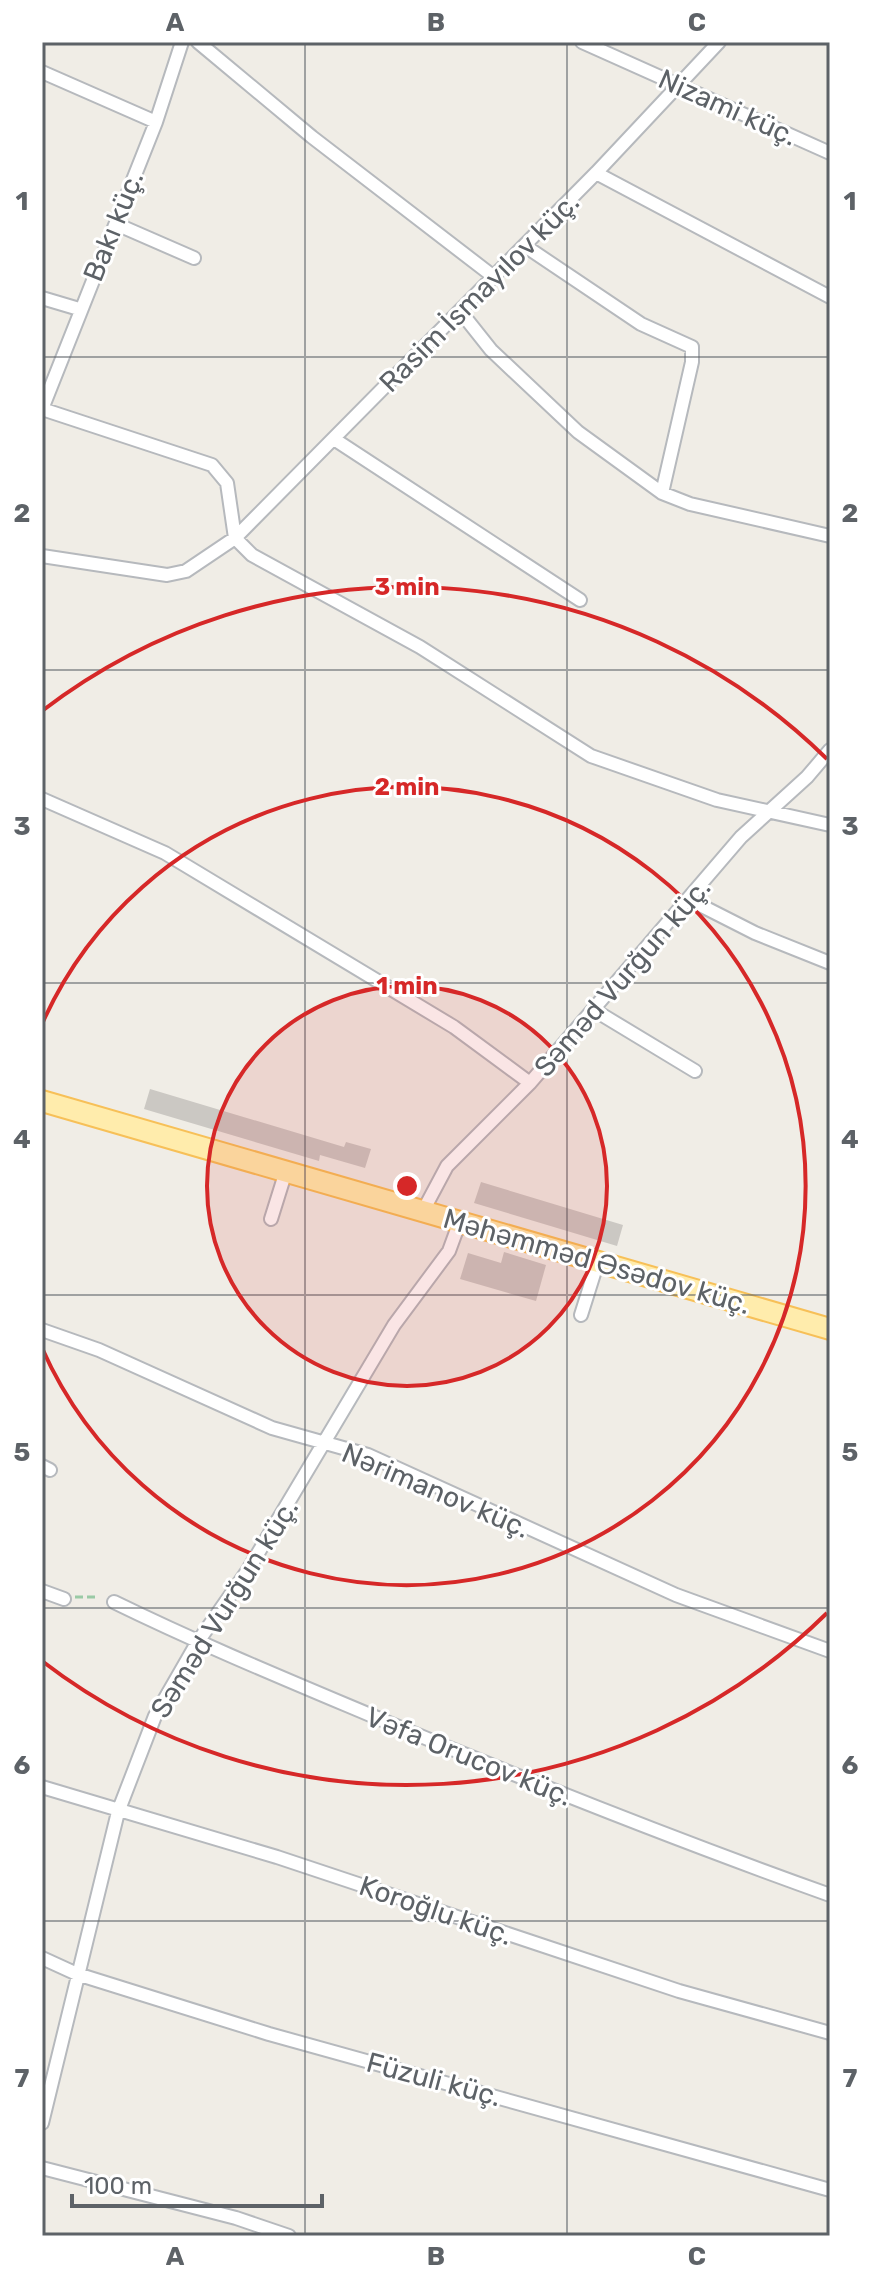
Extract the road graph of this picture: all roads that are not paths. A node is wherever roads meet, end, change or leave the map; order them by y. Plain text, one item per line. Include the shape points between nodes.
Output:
1 (182, 42) edge
2 (198, 42) edge
3 (582, 42) edge
4 (719, 42) edge
5 (42, 72) edge
6 (679, 84) junction
7 (156, 122) junction
8 (830, 153) edge
9 (596, 173) junction
10 (116, 224) junction
11 (525, 246) junction
12 (194, 258) dead end
13 (494, 277) junction
14 (830, 297) edge
15 (42, 298) edge
16 (79, 309) junction
17 (460, 311) junction
18 (42, 409) edge
19 (334, 439) junction
20 (662, 493) junction
21 (830, 536) edge
22 (235, 538) junction
23 (42, 556) edge
24 (580, 600) dead end
25 (830, 750) edge
26 (42, 799) edge
27 (772, 810) junction
28 (830, 825) edge
29 (690, 900) junction
30 (830, 963) edge
31 (594, 1010) junction
32 (695, 1071) dead end
33 (530, 1083) junction
34 (42, 1101) edge
35 (286, 1171) junction
36 (423, 1211) junction
37 (271, 1219) dead end
38 (460, 1221) junction
39 (598, 1261) junction
40 (581, 1315) dead end
41 (830, 1329) edge
42 (42, 1330) edge
43 (324, 1443) junction
44 (42, 1591) edge
45 (64, 1599) road end
46 (114, 1602) road end
47 (197, 1643) junction
48 (830, 1651) edge
49 (42, 1787) edge
50 (118, 1812) junction
51 (830, 1895) edge
52 (42, 1958) edge
53 (77, 1974) junction
54 (830, 2033) edge
55 (42, 2123) edge
56 (42, 2168) edge
57 (830, 2190) edge
58 (289, 2236) edge

1 - 7 street, Bakı küç.
2 - 13 street
3 - 6 street, Nizami küç.
4 - 6 street, Rasim İsmayılov küç.
5 - 7 street
6 - 8 street, Nizami küç.
6 - 9 street, Rasim İsmayılov küç.
7 - 10 street, Bakı küç.
9 - 11 street, Rasim İsmayılov küç.
9 - 14 street
10 - 12 street
10 - 16 street, Bakı küç.
11 - 13 street, Rasim İsmayılov küç.
11 - 20 street via 641,324 692,347
13 - 17 street, Rasim İsmayılov küç.
15 - 16 street
16 - 18 street, Bakı küç.
17 - 19 street, Rasim İsmayılov küç.
17 - 20 street via 491,350 578,432
18 - 22 street via 212,465 227,483
19 - 22 street, Rasim İsmayılov küç.
19 - 24 street
20 - 21 street
22 - 23 street, Rasim İsmayılov küç. via 186,571 167,575
22 - 27 street via 252,555 420,647 591,756 717,800
25 - 27 street, Səməd Vurğun küç.
26 - 33 street via 165,853 454,1027
27 - 28 street
27 - 29 street, Səməd Vurğun küç. via 741,837
29 - 30 street
29 - 31 street, Səməd Vurğun küç.
31 - 32 street
31 - 33 street, Səməd Vurğun küç.
33 - 36 street, Səməd Vurğun küç. via 447,1166
34 - 35 main road, Məhəmməd Əsədov küç.
35 - 36 main road, Məhəmməd Əsədov küç.
35 - 37 street
36 - 38 main road, Məhəmməd Əsədov küç.
38 - 39 main road, Məhəmməd Əsədov küç.
38 - 43 street, Səməd Vurğun küç. via 449,1251 394,1325
39 - 40 street
39 - 41 main road, Məhəmməd Əsədov küç.
42 - 43 street, Nərimanov küç. via 272,1428
43 - 47 street, Səməd Vurğun küç.
43 - 48 street, Nərimanov küç. via 368,1455 676,1595
44 - 45 street
46 - 47 street, Vəfa Orucov küç.
47 - 50 street, Səməd Vurğun küç. via 155,1716
47 - 51 street, Vəfa Orucov küç. via 654,1832
49 - 50 street, Koroğlu küç.
50 - 53 street, Səməd Vurğun küç.
50 - 54 street, Koroğlu küç. via 277,1857 679,1991
52 - 53 street, Füzuli küç.
53 - 55 street, Səməd Vurğun küç.
53 - 57 street, Füzuli küç. via 269,2034
56 - 58 street

